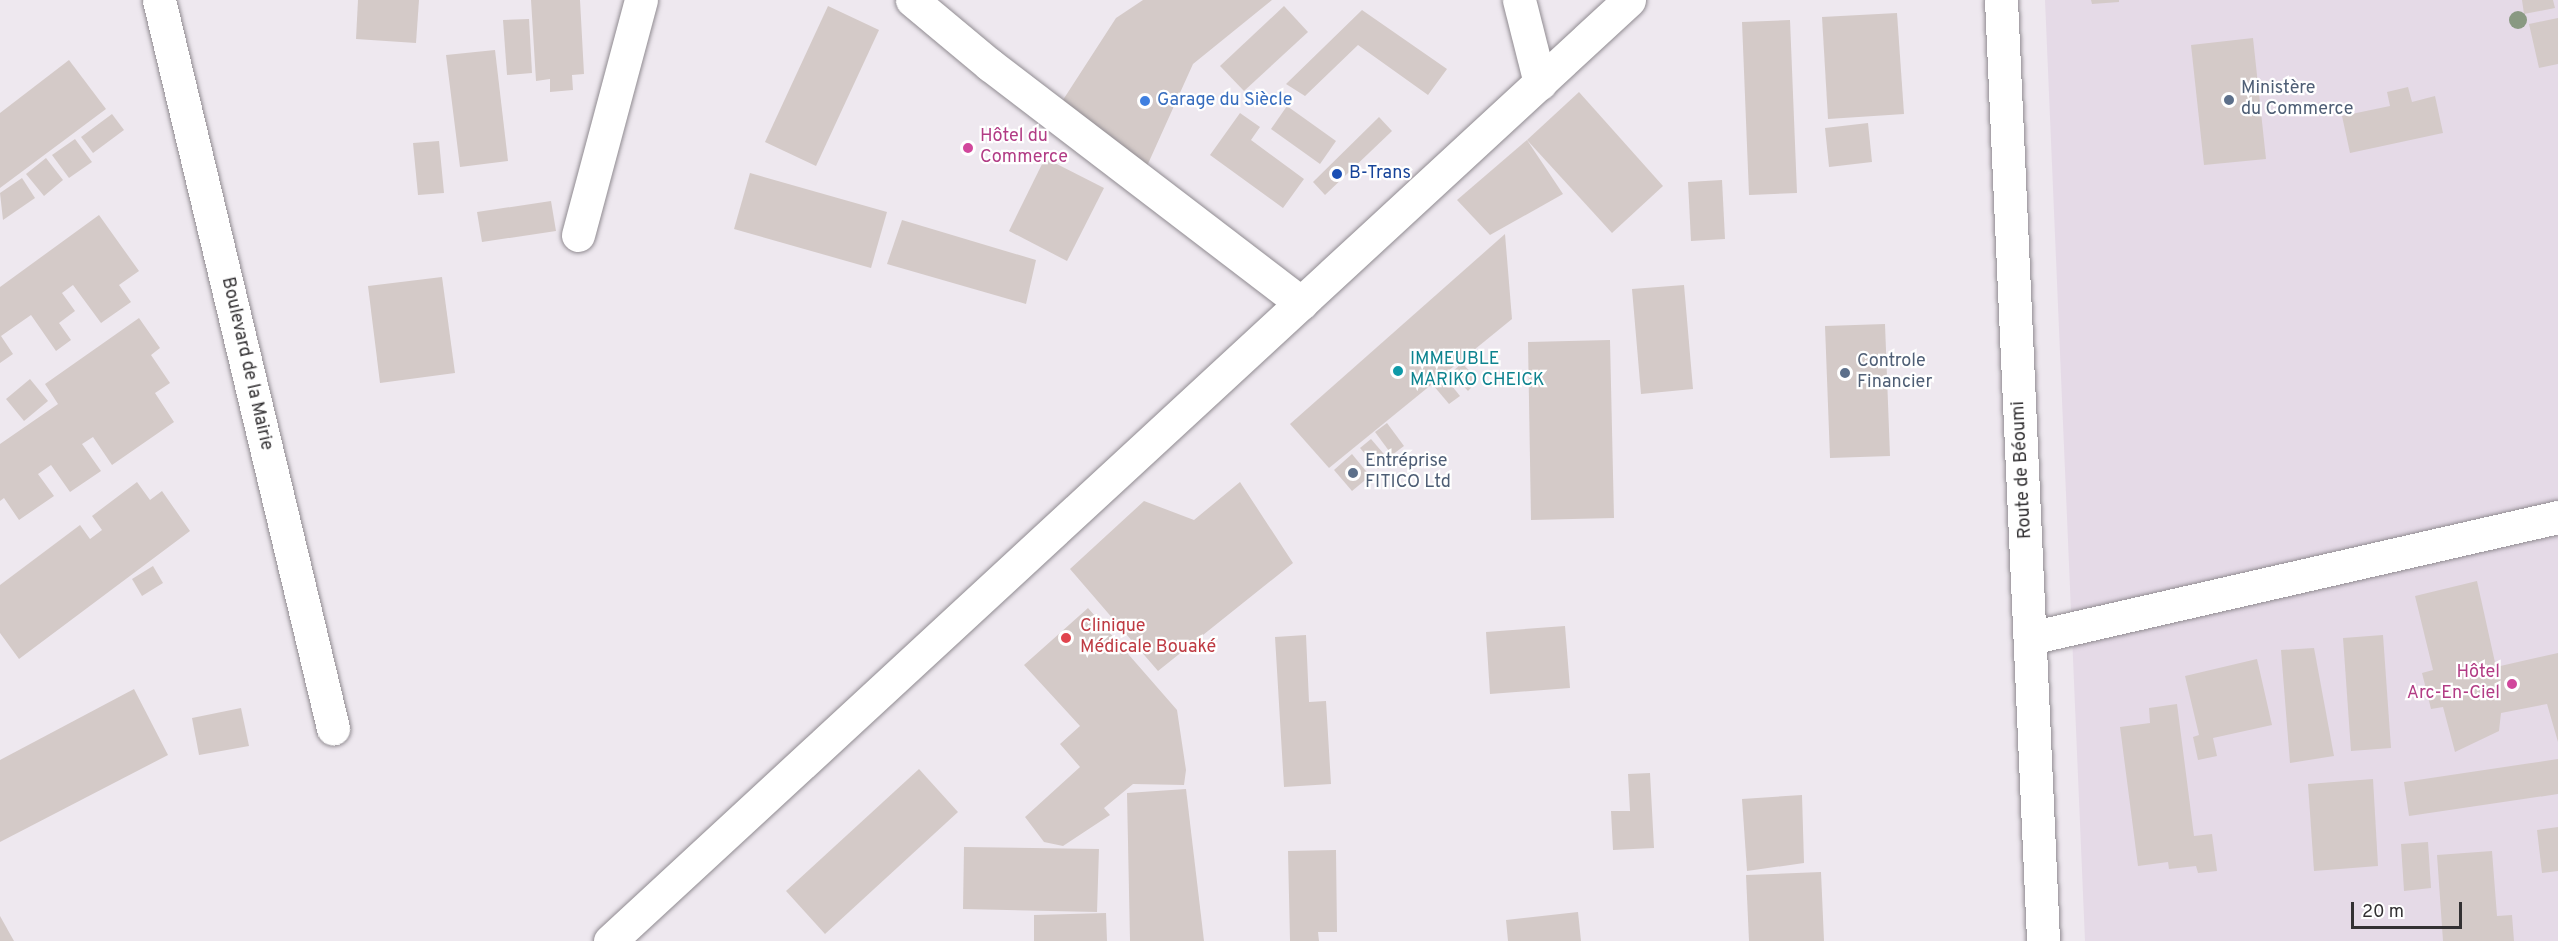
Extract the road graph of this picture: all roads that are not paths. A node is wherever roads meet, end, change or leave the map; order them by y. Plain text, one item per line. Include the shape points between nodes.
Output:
1 (159, 0) edge
2 (641, 0) edge
3 (912, 0) edge
4 (1519, 0) edge
5 (1629, 0) edge
6 (2001, 0) edge
7 (1540, 82) junction
8 (578, 235) dead end
9 (1301, 303) junction
10 (2558, 517) edge
11 (2030, 638) junction
12 (333, 728) dead end
13 (610, 941) edge
14 (2043, 941) edge

1 - 12 street, Boulevard de la Mairie
2 - 8 street
3 - 9 street via 990,65
4 - 7 street
5 - 7 street
6 - 11 street, Route de Béoumi
7 - 9 street
9 - 13 street
10 - 11 street
11 - 14 street, Route de Béoumi

